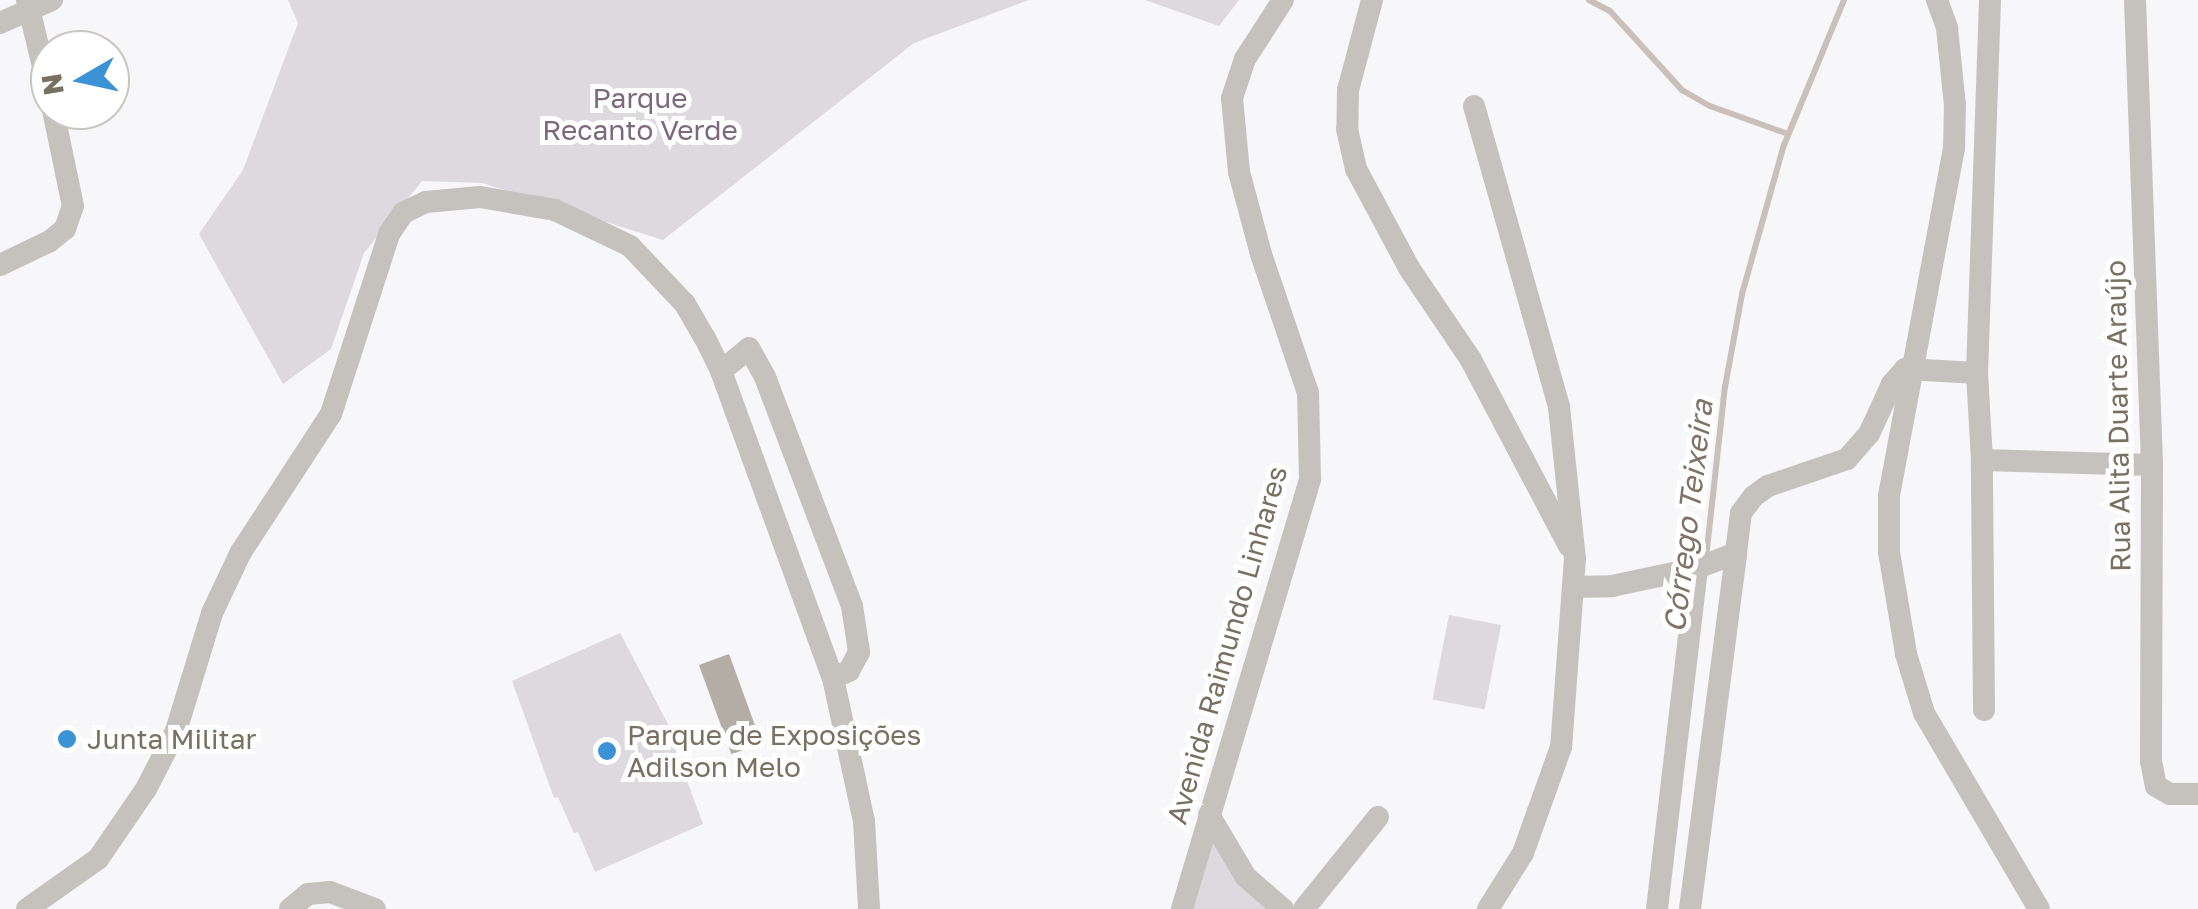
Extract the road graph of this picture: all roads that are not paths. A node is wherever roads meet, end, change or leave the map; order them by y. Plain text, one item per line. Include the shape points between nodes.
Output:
1 (52, 0) edge
2 (1283, 0) edge
3 (1372, 0) edge
4 (1938, 0) edge
5 (1990, 0) edge
6 (2135, 0) edge
7 (28, 4) edge
8 (0, 23) edge
9 (34, 30) edge
10 (1474, 106) dead end
11 (57, 130) edge
12 (0, 264) edge
13 (1914, 366) junction
14 (721, 371) junction
15 (1977, 373) junction
16 (1982, 460) junction
17 (2152, 465) junction
18 (808, 488) junction
19 (770, 505) junction
20 (826, 536) junction
21 (786, 552) junction
22 (1736, 553) junction
23 (1574, 558) junction
24 (1697, 568) junction
25 (1574, 587) junction
26 (833, 678) junction
27 (1984, 710) dead end
28 (2198, 794) edge
29 (1209, 815) junction
30 (1378, 818) dead end
31 (27, 909) edge
32 (290, 909) edge
33 (375, 909) edge
34 (869, 909) edge
35 (1182, 909) edge
36 (1283, 909) edge
37 (1304, 909) edge
38 (1488, 909) edge
39 (1657, 909) edge
40 (1690, 909) edge
41 (2039, 909) edge

1 - 7 street
2 - 29 street, Avenida Raimundo Linhares via 1245,59 1232,98 1239,172 1308,393 1310,479
3 - 23 street via 1348,90 1356,169 1392,240 1472,360
4 - 13 street via 1949,48 1954,148
5 - 15 street
6 - 17 street, Rua Alita Duarte Araújo
7 - 8 street
7 - 9 street
10 - 23 street via 1558,407
11 - 12 street via 74,206 50,240
13 - 15 street
13 - 22 street via 1899,374 1869,434 1847,460 1768,486 1741,513
13 - 41 street via 1889,496 1889,552 1906,654 1924,713
14 - 18 street via 750,348
14 - 19 street
14 - 31 street via 685,304 630,246 555,210 480,197 426,202 403,213 378,262 332,414 241,552 212,613 176,731 146,789 98,858
15 - 16 street
16 - 17 street
16 - 27 street
17 - 28 street, Rua Alita Duarte Araújo via 2151,761 2156,786 2170,794
18 - 19 street
18 - 20 street
19 - 21 street
20 - 21 street
20 - 26 street via 852,606 859,652 849,671
21 - 26 street
22 - 24 street
22 - 40 street
23 - 25 street
24 - 25 street
24 - 39 street
25 - 38 street via 1562,747 1522,853
26 - 34 street via 864,821
29 - 35 street, Avenida Raimundo Linhares
29 - 36 street via 1246,877
30 - 37 street
32 - 33 street via 308,894 330,892

